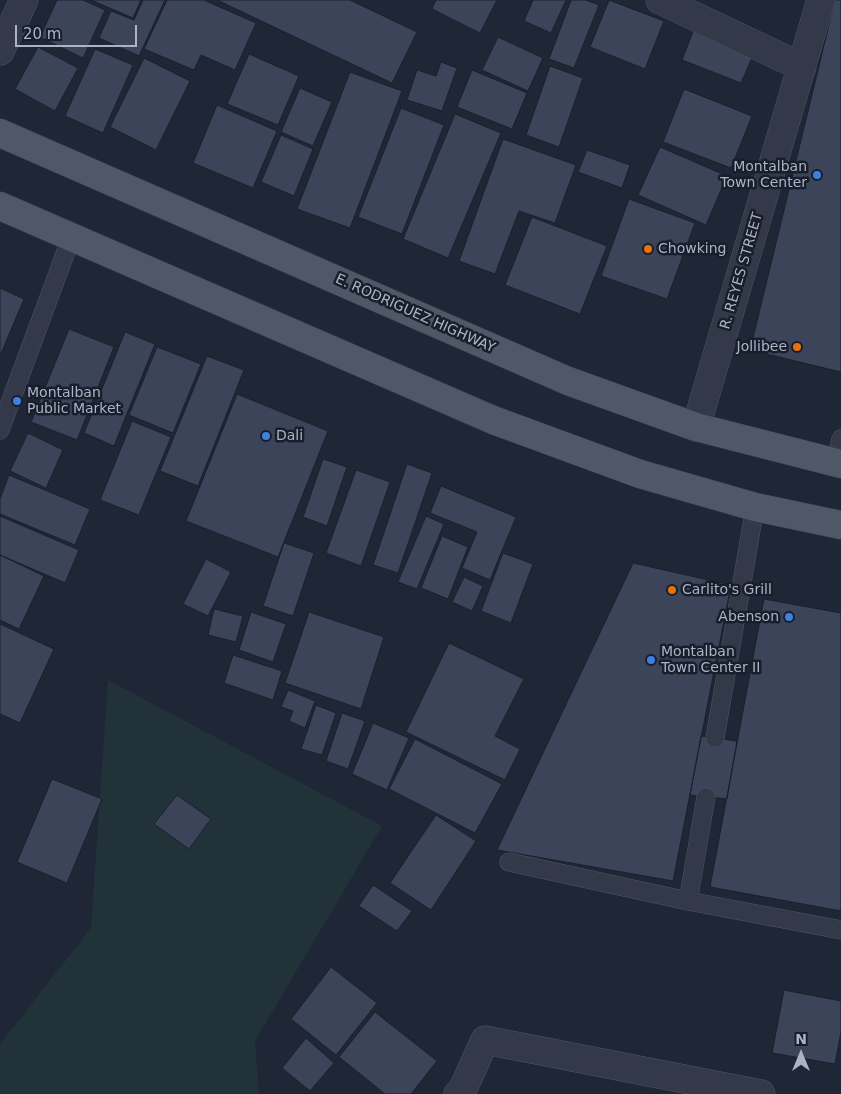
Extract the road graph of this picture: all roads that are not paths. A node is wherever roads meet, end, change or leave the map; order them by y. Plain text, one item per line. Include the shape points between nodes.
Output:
1 (24, 0) edge
2 (660, 0) edge
3 (821, 0) edge
4 (0, 51) edge
5 (802, 67) junction
6 (0, 133) edge
7 (0, 206) edge
8 (71, 238) junction
9 (696, 427) junction
10 (0, 430) edge
11 (839, 455) edge
12 (755, 507) junction
13 (841, 525) edge
14 (716, 738) dead end
15 (706, 797) dead end
16 (509, 862) dead end
17 (688, 901) junction
18 (841, 930) edge
19 (458, 1094) edge
20 (761, 1094) edge

1 - 4 street
2 - 5 street
3 - 5 street, R. REYES STREET
5 - 9 street, R. REYES STREET
6 - 9 main road, E. RODRIGUEZ HIGHWAY via 568,381
7 - 8 main road
8 - 10 lane
8 - 12 main road via 493,420 620,468
9 - 11 main road, E. RODRIGUEZ HIGHWAY
12 - 13 main road
12 - 14 lane
15 - 17 lane
16 - 17 lane
17 - 18 lane
19 - 20 street via 485,1040

